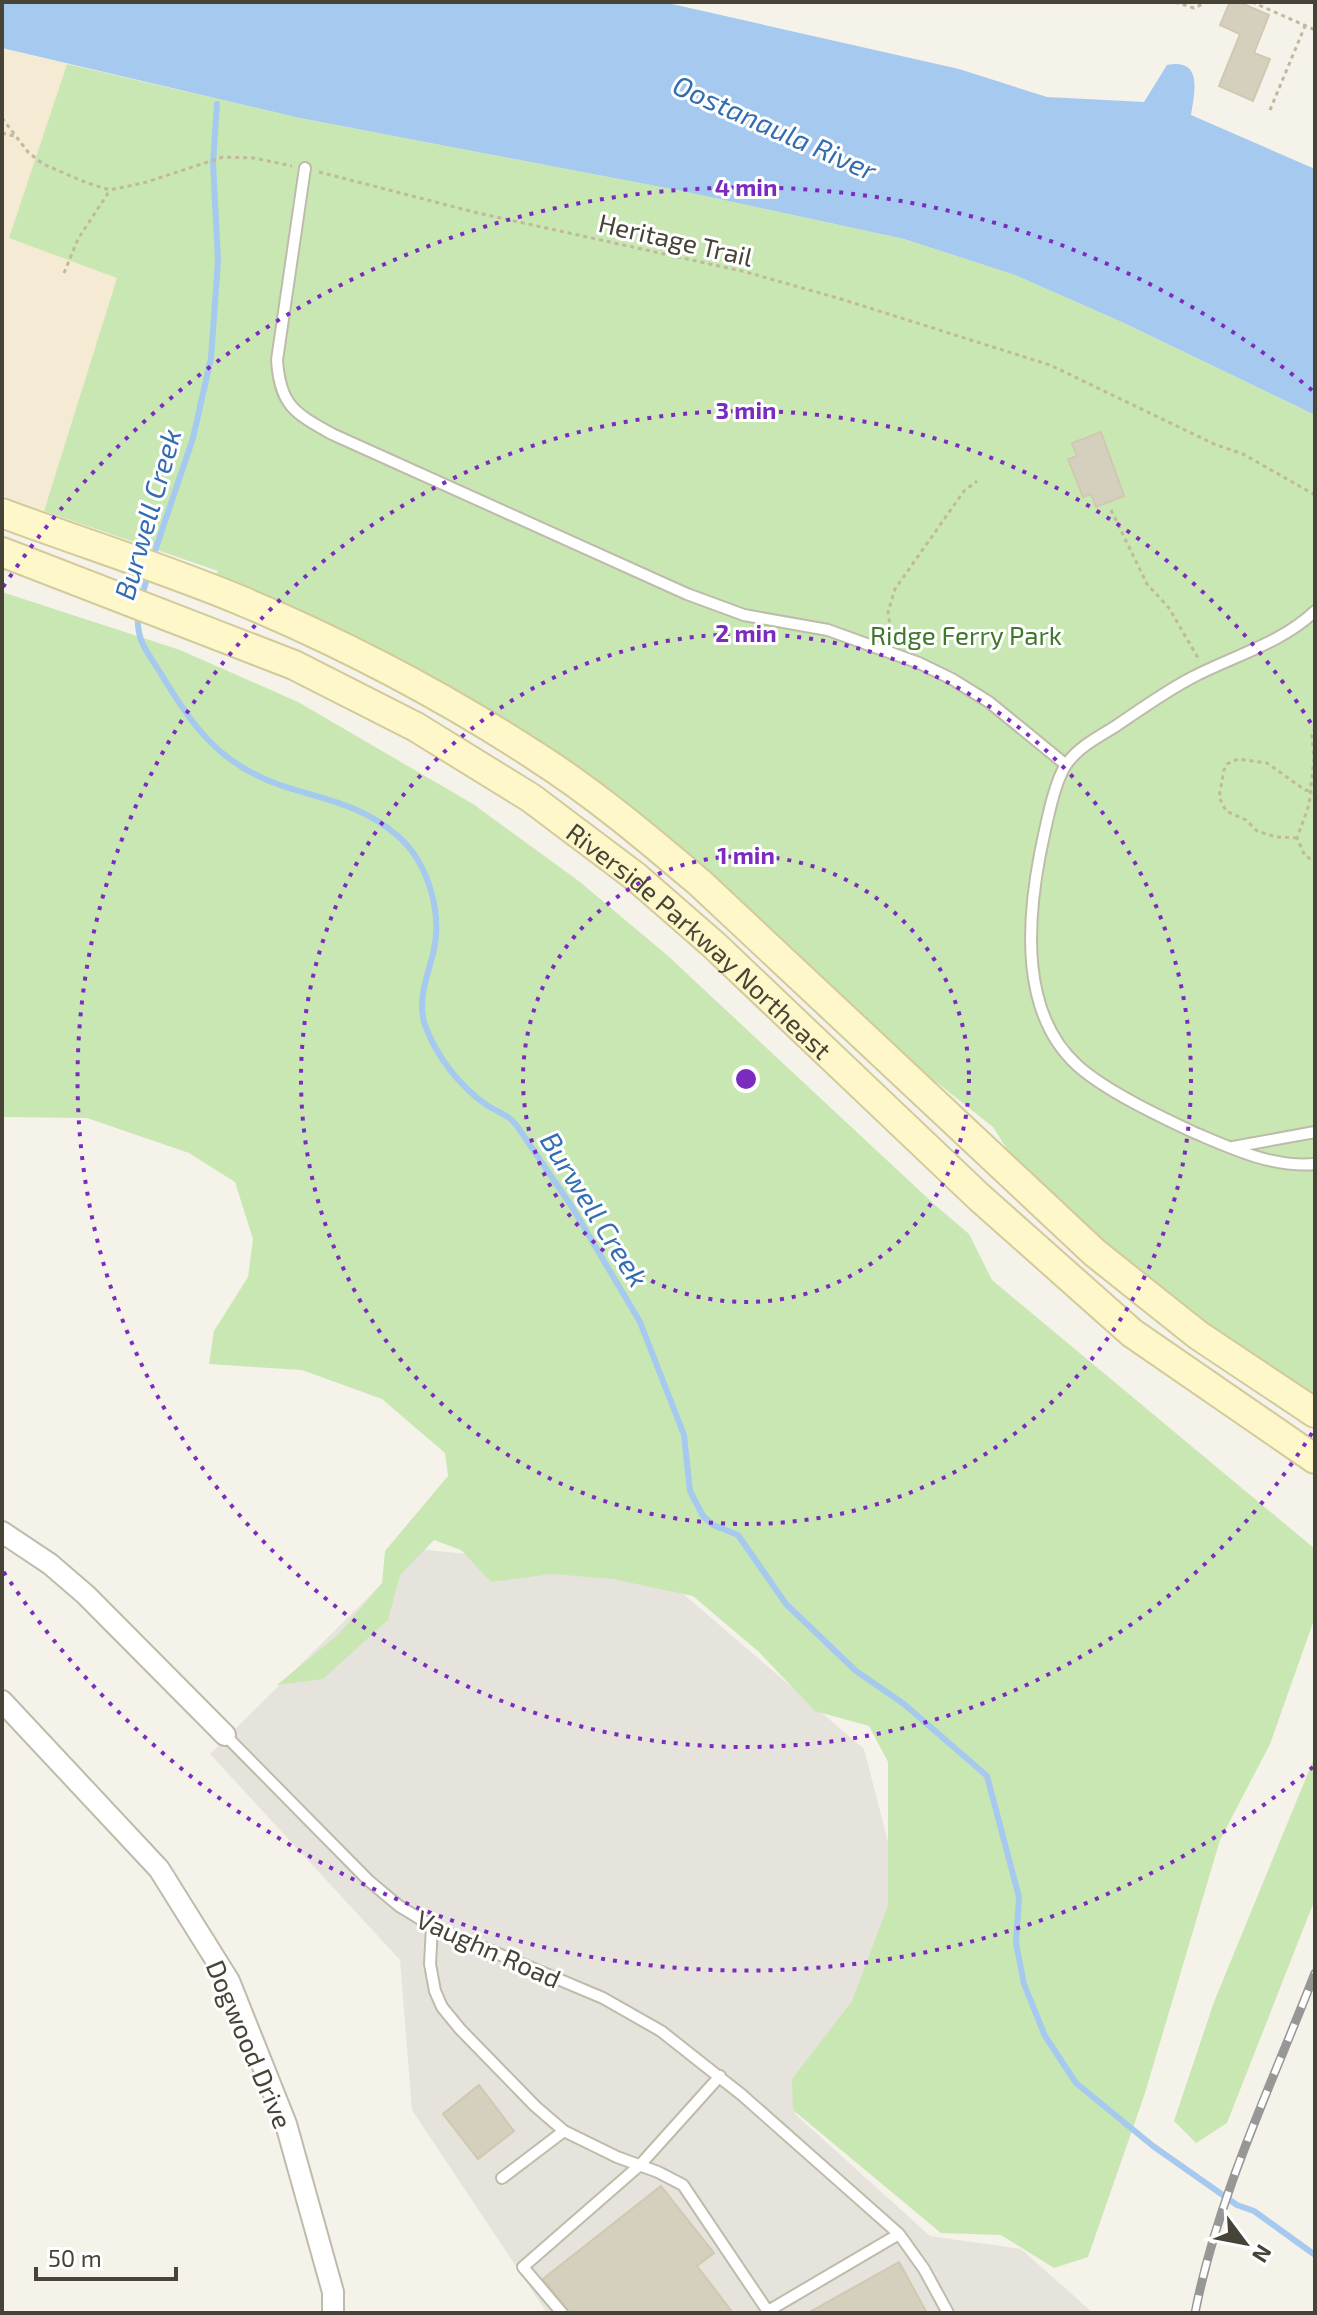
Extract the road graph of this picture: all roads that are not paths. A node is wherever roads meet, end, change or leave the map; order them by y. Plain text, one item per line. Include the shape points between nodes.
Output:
1 (305, 168) road end
2 (2, 513) edge
3 (2, 552) edge
4 (1315, 611) edge
5 (1065, 764) junction
6 (1315, 1132) edge
7 (1231, 1148) junction
8 (1315, 1164) edge
9 (1001, 1191) junction
10 (1315, 1413) edge
11 (1315, 1459) edge
12 (2, 1532) edge
13 (2, 1701) edge
14 (225, 1735) joint
15 (432, 1926) junction
16 (720, 2076) junction
17 (564, 2131) junction
18 (640, 2165) junction
19 (502, 2178) dead end
20 (899, 2234) junction
21 (769, 2312) edge
22 (333, 2313) edge
23 (562, 2313) edge
24 (948, 2313) edge

1 - 5 lane via 277,360 278,382 295,412 345,440 687,594 744,615 828,630 952,679
2 - 9 main road, Riverside Parkway Northeast via 213,590 364,657 539,758 647,837 748,926
3 - 9 main road, Riverside Parkway Northeast via 294,665 416,727 531,798 636,877
4 - 5 lane via 1286,633 1167,693 1078,750
5 - 7 lane via 1034,887 1031,968 1042,1010 1077,1065 1149,1110
6 - 7 lane
7 - 8 lane via 1277,1161
9 - 10 main road, Riverside Parkway Northeast
9 - 11 main road, Riverside Parkway Northeast via 1132,1333
12 - 14 street, Vaughn Road via 86,1595
13 - 22 street, Dogwood Drive via 159,1869 229,1981 286,2124 333,2292
14 - 15 lane, Vaughn Road via 378,1890
15 - 16 lane, Vaughn Road via 620,2006
15 - 17 lane via 431,1974 442,2007
16 - 18 lane
16 - 20 lane, Vaughn Road
17 - 18 lane
17 - 19 lane
18 - 21 lane via 683,2185
18 - 23 lane via 523,2267
20 - 21 lane
20 - 24 lane, Vaughn Road

